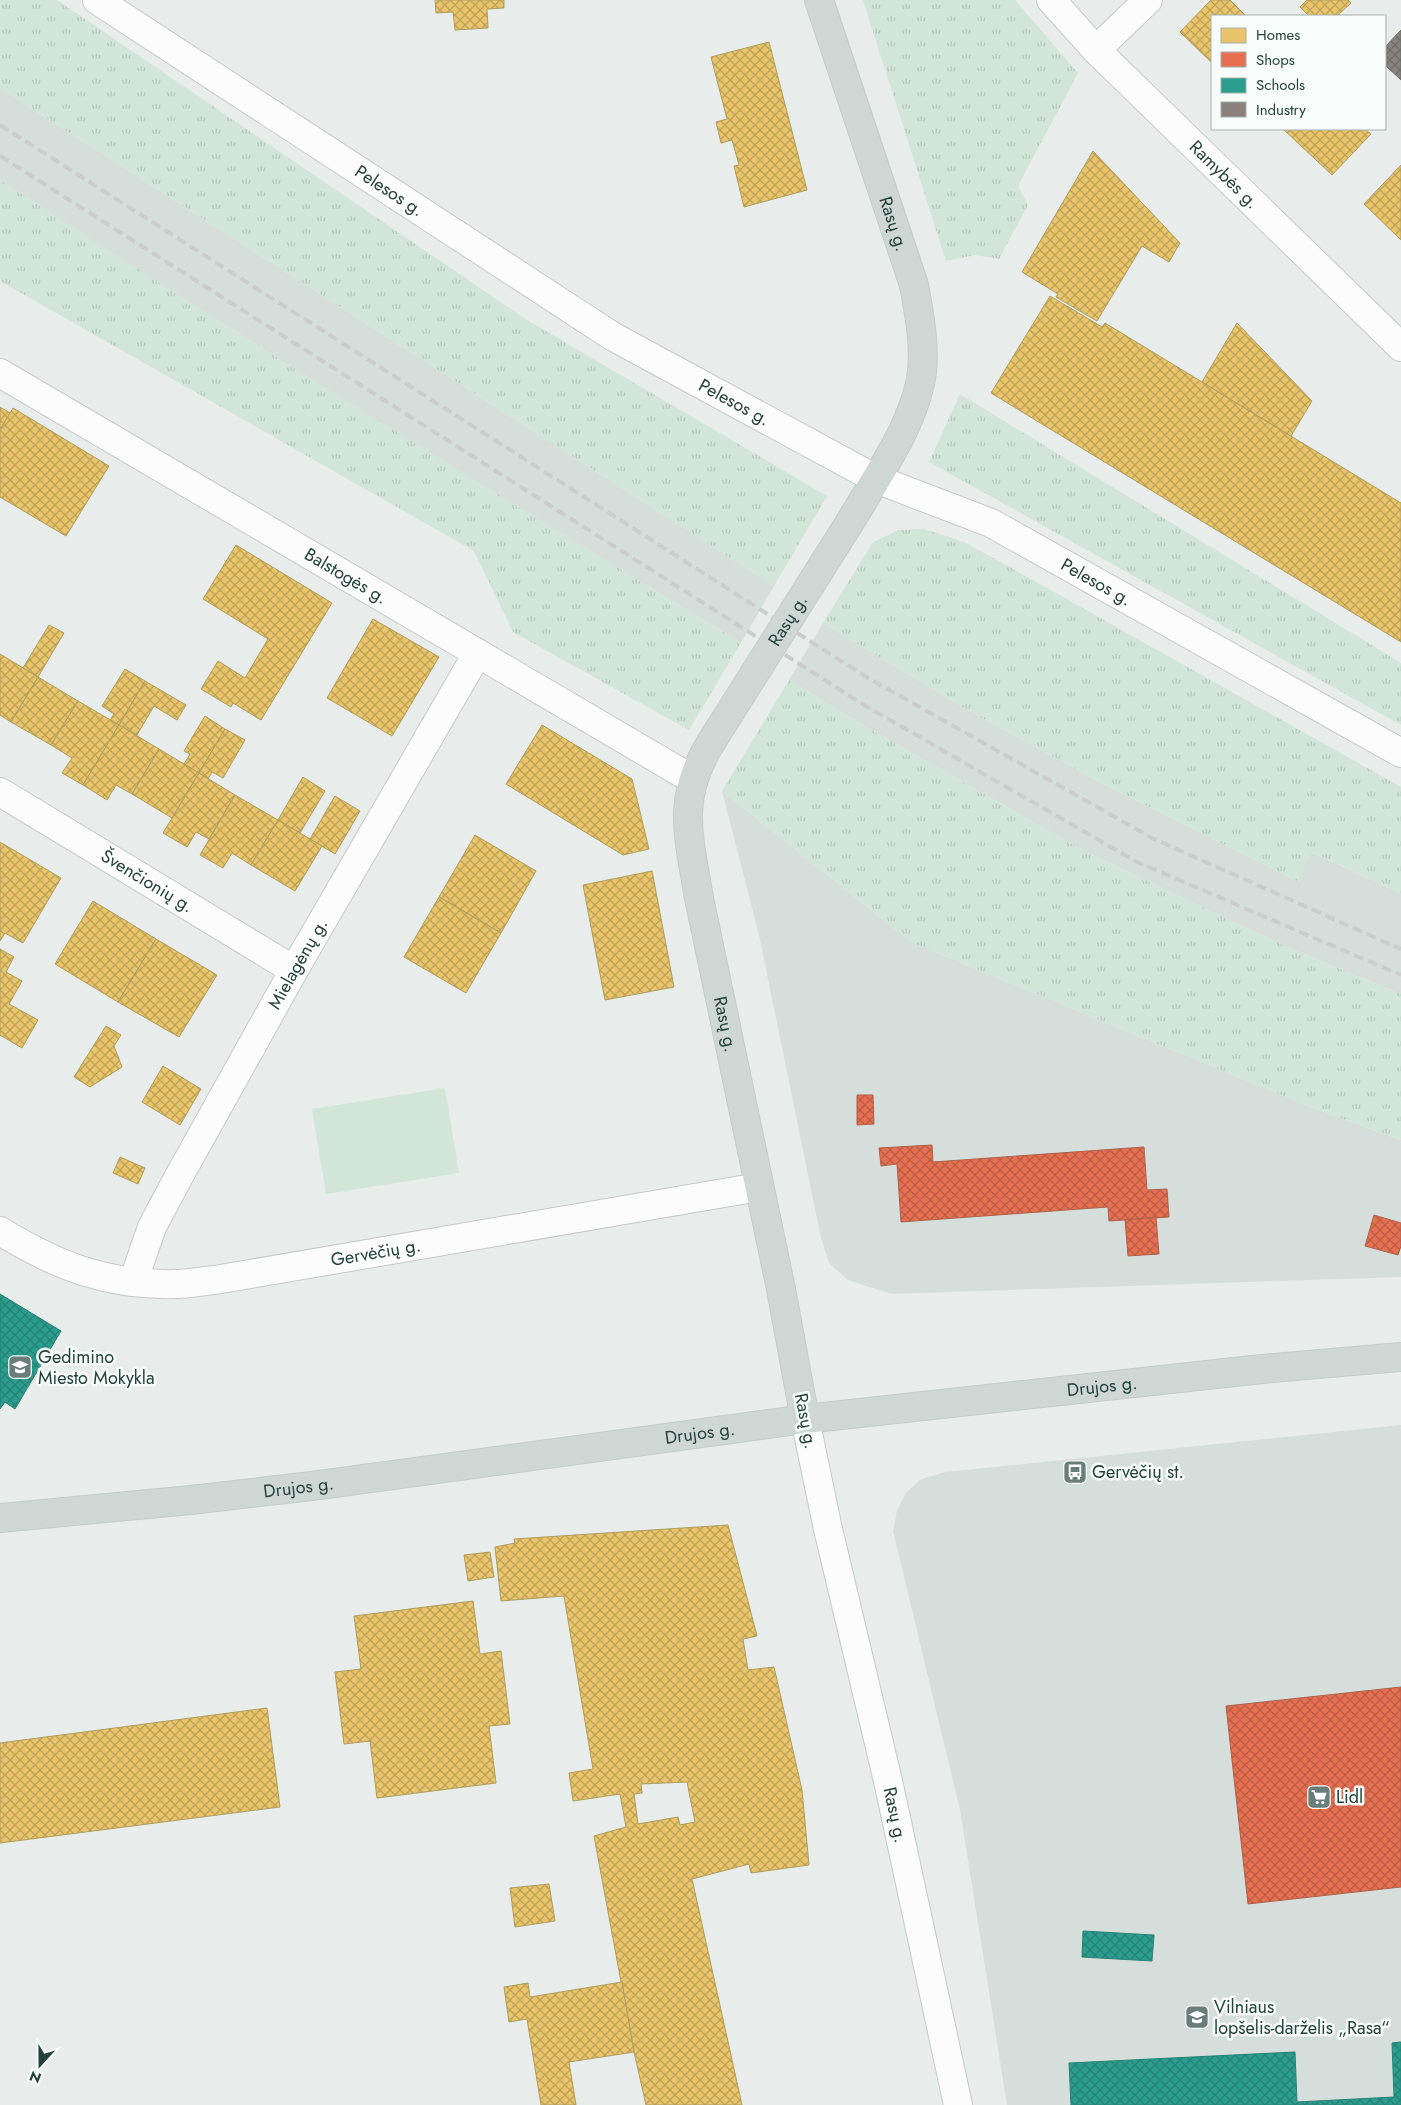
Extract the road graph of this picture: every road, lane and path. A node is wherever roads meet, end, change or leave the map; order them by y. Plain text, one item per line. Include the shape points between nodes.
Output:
1 (97, 0) edge
2 (820, 0) edge
3 (1051, 0) edge
4 (1148, 0) edge
5 (1096, 50) junction
6 (1401, 347) edge
7 (0, 373) edge
8 (876, 479) junction
9 (477, 654) junction
10 (1401, 753) edge
11 (692, 779) junction
12 (0, 792) edge
13 (294, 970) junction
14 (759, 1187) junction
15 (0, 1232) edge
16 (133, 1282) junction
17 (1401, 1357) edge
18 (805, 1419) junction
19 (0, 1518) edge
20 (958, 2105) edge

1 - 8 street, Pelesos g. via 612,336
2 - 8 main road, Rasų g. via 914,285 922,332 922,372 913,410
3 - 5 street, Ramybės g.
4 - 5 street
5 - 6 street, Ramybės g.
7 - 9 street, Balstogės g.
8 - 10 street, Pelesos g. via 991,524
8 - 11 main road, Rasų g., bridge via 710,744
9 - 11 street, Balstogės g.
9 - 13 street, Mielagėnų g.
11 - 14 main road, Rasų g. via 687,805 691,851
12 - 13 street, Švenčionių g.
13 - 16 street, Mielagėnų g. via 156,1219
14 - 16 street, Gervėčių g. via 215,1280 176,1284
14 - 18 main road, Rasų g.
15 - 16 street, Gervėčių g. via 65,1266
17 - 18 main road, Drujos g.
18 - 19 main road, Drujos g. via 312,1486
18 - 20 street, Rasų g.

